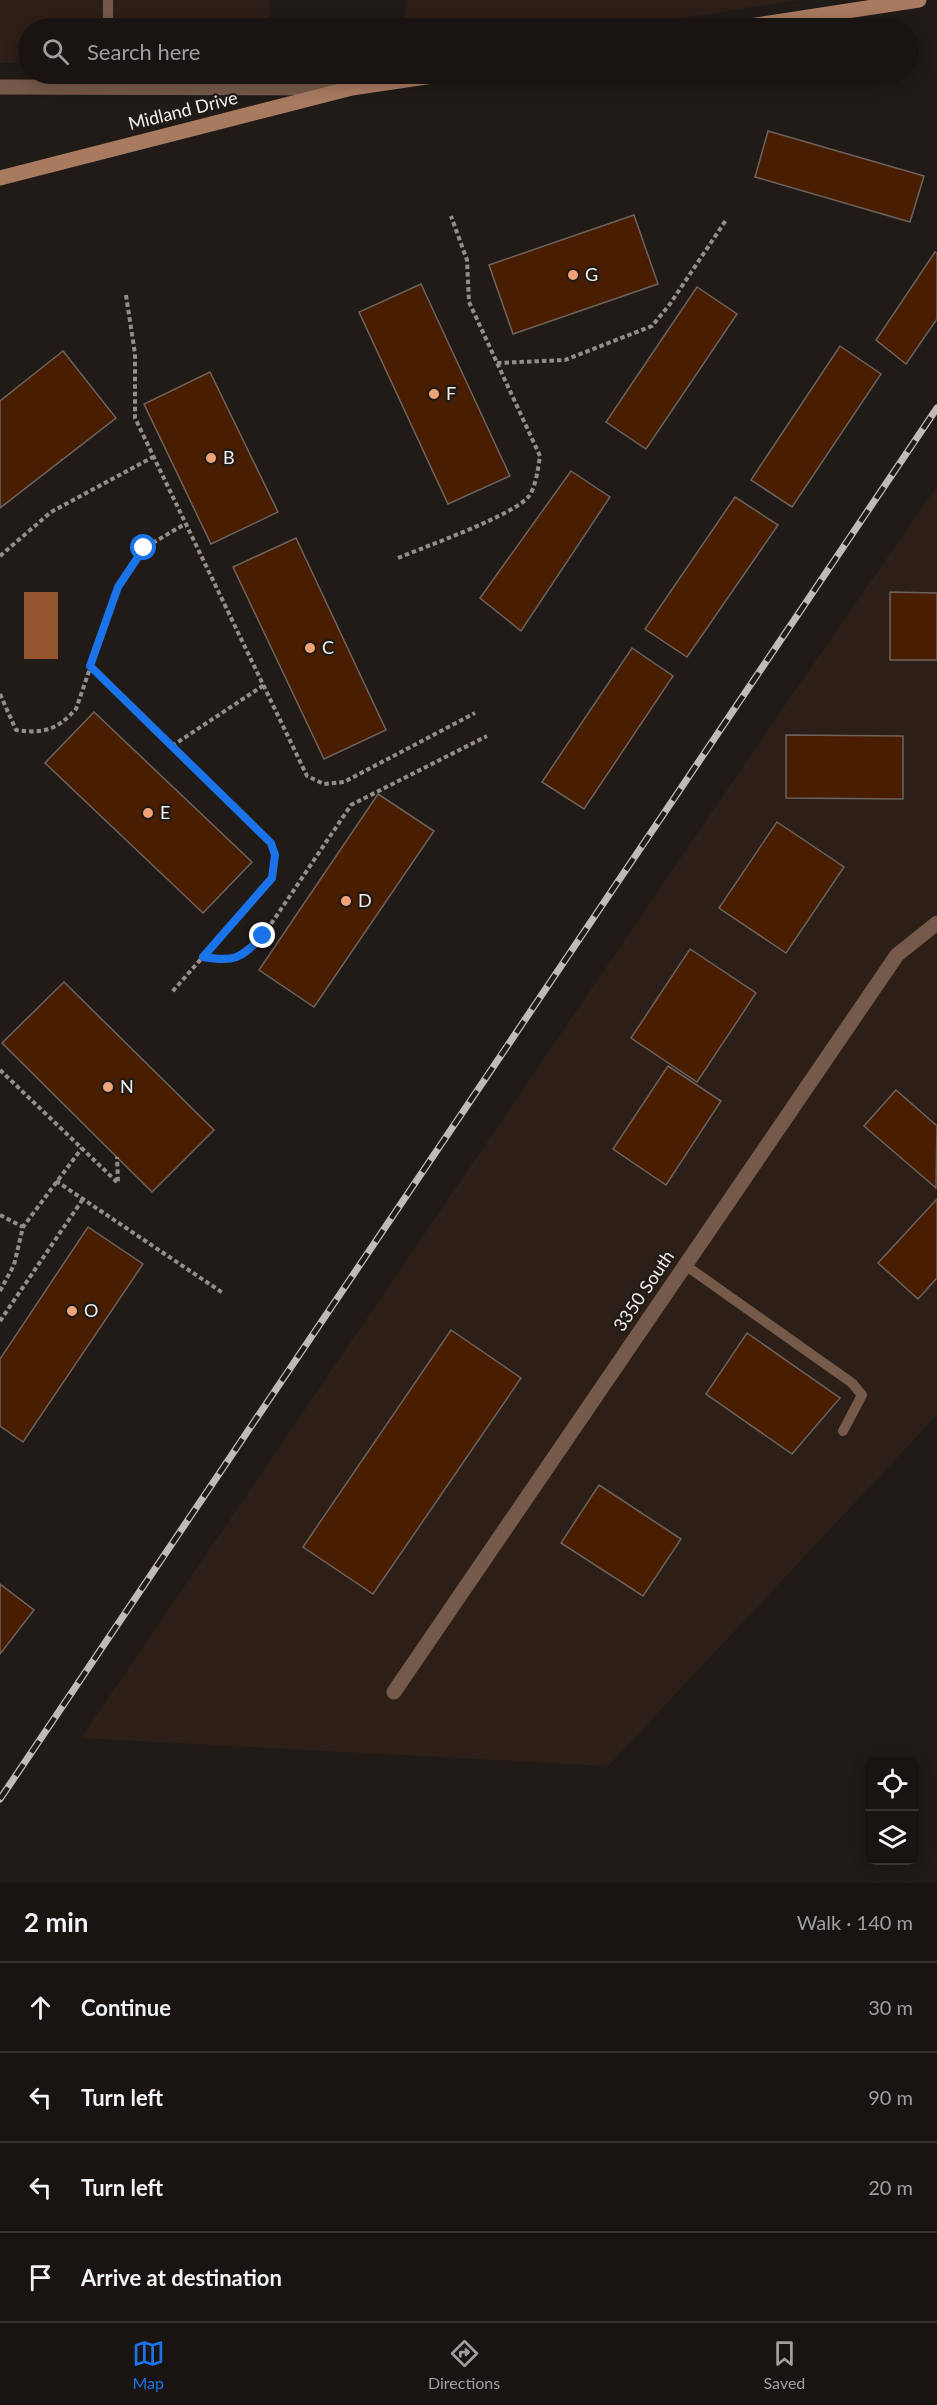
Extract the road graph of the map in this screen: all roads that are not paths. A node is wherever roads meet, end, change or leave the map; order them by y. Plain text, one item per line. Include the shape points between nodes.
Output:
1 (108, 0) edge
2 (919, 0) edge
3 (108, 18) edge
4 (801, 18) edge
5 (54, 84) edge
6 (212, 84) edge
7 (379, 84) edge
8 (0, 87) edge
9 (352, 88) junction
10 (0, 178) edge
11 (937, 923) edge
12 (685, 1265) junction
13 (843, 1431) dead end
14 (394, 1692) dead end

1 - 3 lane
2 - 4 main road
5 - 8 street
6 - 9 street
7 - 9 main road, Midland Drive
9 - 10 main road, Midland Drive
11 - 12 street, 3350 South via 897,955
12 - 13 lane via 852,1383 862,1395
12 - 14 street, 3350 South

